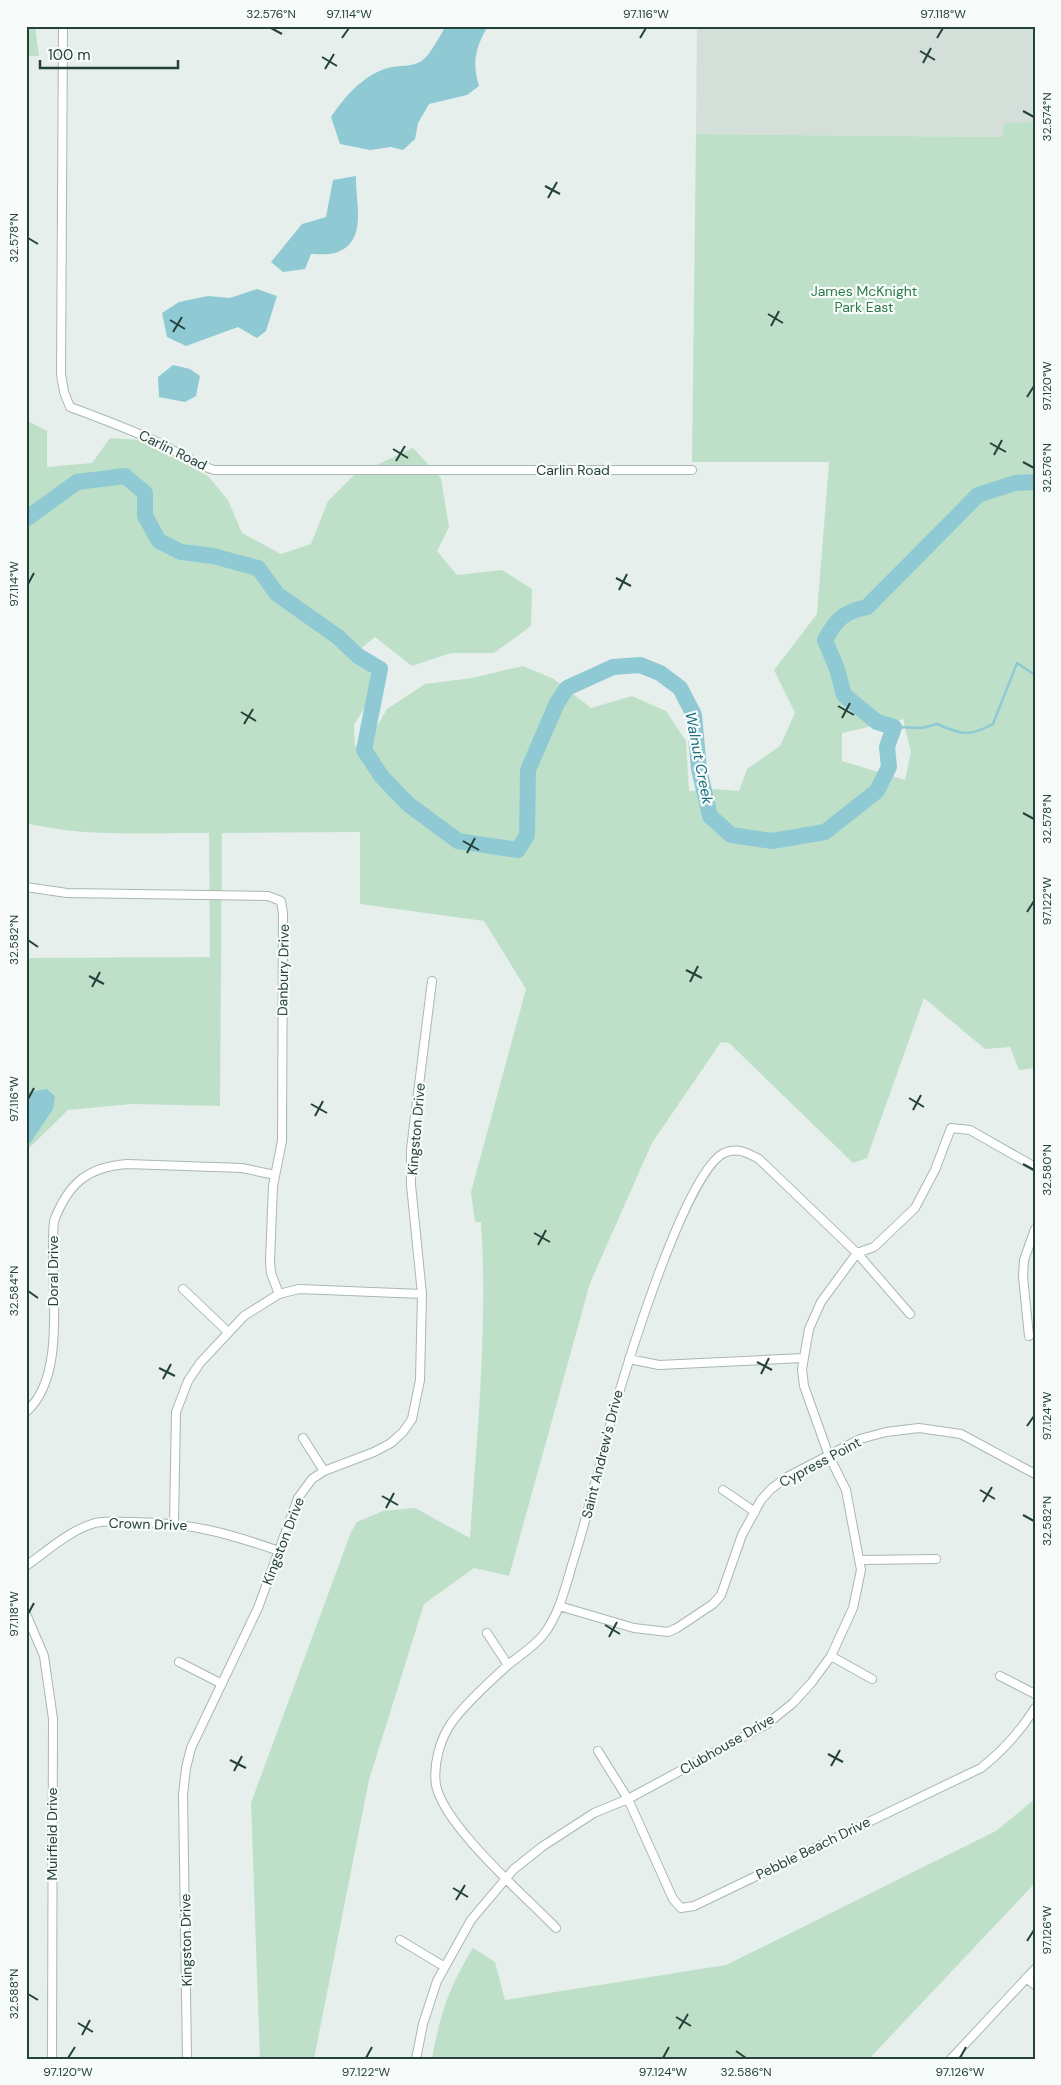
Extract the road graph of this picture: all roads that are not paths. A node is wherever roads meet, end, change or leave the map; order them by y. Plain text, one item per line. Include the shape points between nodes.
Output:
1 (63, 26) edge
2 (692, 470) dead end
3 (26, 887) edge
4 (432, 982) dead end
5 (1035, 1168) edge
6 (275, 1175) junction
7 (1035, 1229) edge
8 (857, 1253) junction
9 (183, 1289) dead end
10 (279, 1294) junction
11 (422, 1294) junction
12 (910, 1314) dead end
13 (228, 1332) junction
14 (1029, 1336) dead end
15 (803, 1358) junction
16 (629, 1359) junction
17 (26, 1412) edge
18 (303, 1438) dead end
19 (828, 1456) junction
20 (324, 1471) junction
21 (1035, 1474) edge
22 (723, 1490) dead end
23 (755, 1512) junction
24 (174, 1523) junction
25 (279, 1551) junction
26 (936, 1559) dead end
27 (860, 1560) junction
28 (26, 1566) edge
29 (559, 1606) junction
30 (26, 1614) edge
31 (487, 1633) dead end
32 (831, 1656) junction
33 (179, 1662) dead end
34 (508, 1665) junction
35 (1000, 1676) dead end
36 (872, 1679) dead end
37 (222, 1684) junction
38 (1035, 1694) edge
39 (1035, 1708) edge
40 (598, 1751) dead end
41 (628, 1799) junction
42 (506, 1878) junction
43 (556, 1928) dead end
44 (400, 1940) dead end
45 (445, 1967) junction
46 (1035, 1969) edge
47 (1026, 1978) junction
48 (1035, 1985) edge
49 (52, 2059) edge
50 (187, 2059) edge
51 (416, 2059) edge
52 (951, 2059) edge

1 - 2 street, Carlin Road via 61,374 70,407 132,430 172,449 194,464 214,470
3 - 6 street, Danbury Drive via 67,893 268,896 281,901 282,1141
4 - 11 street, Kingston Drive via 411,1149 411,1185
5 - 8 street, Clubhouse Drive via 970,1130 951,1128 935,1170 915,1208 874,1247
6 - 10 street, Danbury Drive via 270,1261
6 - 17 street, Doral Drive via 242,1168 126,1164 108,1166 77,1182 61,1202 54,1221 52,1366 44,1390
7 - 14 street via 1024,1260 1023,1277
8 - 12 street
8 - 15 street, Clubhouse Drive via 821,1302 809,1329
8 - 16 street, Saint Andrew's Drive via 760,1159 745,1151 724,1153 715,1160 682,1217
9 - 13 street
10 - 11 street via 319,1288
10 - 13 street via 244,1316
11 - 20 street, Kingston Drive via 420,1380 412,1419 390,1443
13 - 24 street via 188,1381 176,1412
15 - 16 street via 659,1365
15 - 19 street, Clubhouse Drive via 804,1386
16 - 29 street, Saint Andrew's Drive
18 - 20 street
19 - 21 street, Cypress Point via 860,1439 919,1428 969,1437
19 - 23 street, Cypress Point via 771,1489 760,1500
19 - 27 street, Clubhouse Drive via 846,1490
20 - 25 street, Kingston Drive via 312,1479 298,1498
22 - 23 street
23 - 29 street, Cypress Point via 742,1535 721,1596 677,1628 656,1632 634,1628
24 - 25 street, Crown Drive via 236,1536
24 - 28 street, Crown Drive via 95,1523 77,1531
25 - 37 street, Kingston Drive via 251,1624
26 - 27 street
27 - 32 street, Clubhouse Drive via 853,1608
29 - 34 street, Saint Andrew's Drive via 544,1634
30 - 49 street, Muirfield Drive via 44,1656 53,1719
31 - 34 street
32 - 36 street
32 - 41 street, Clubhouse Drive via 793,1703 767,1724
33 - 37 street
34 - 42 street, Saint Andrew's Drive via 452,1722 438,1753 436,1773 436,1785 446,1811
35 - 38 street
37 - 50 street, Kingston Drive via 191,1748 183,1795
39 - 41 street, Pebble Beach Drive via 1019,1733 981,1768 694,1906 681,1908 673,1898
40 - 41 street
41 - 42 street, Clubhouse Drive via 594,1813 543,1846
42 - 43 street, Saint Andrew's Drive
42 - 45 street, Clubhouse Drive via 471,1920
44 - 45 street
45 - 51 street, Clubhouse Drive via 429,2002
46 - 47 street
47 - 48 street
47 - 52 street

